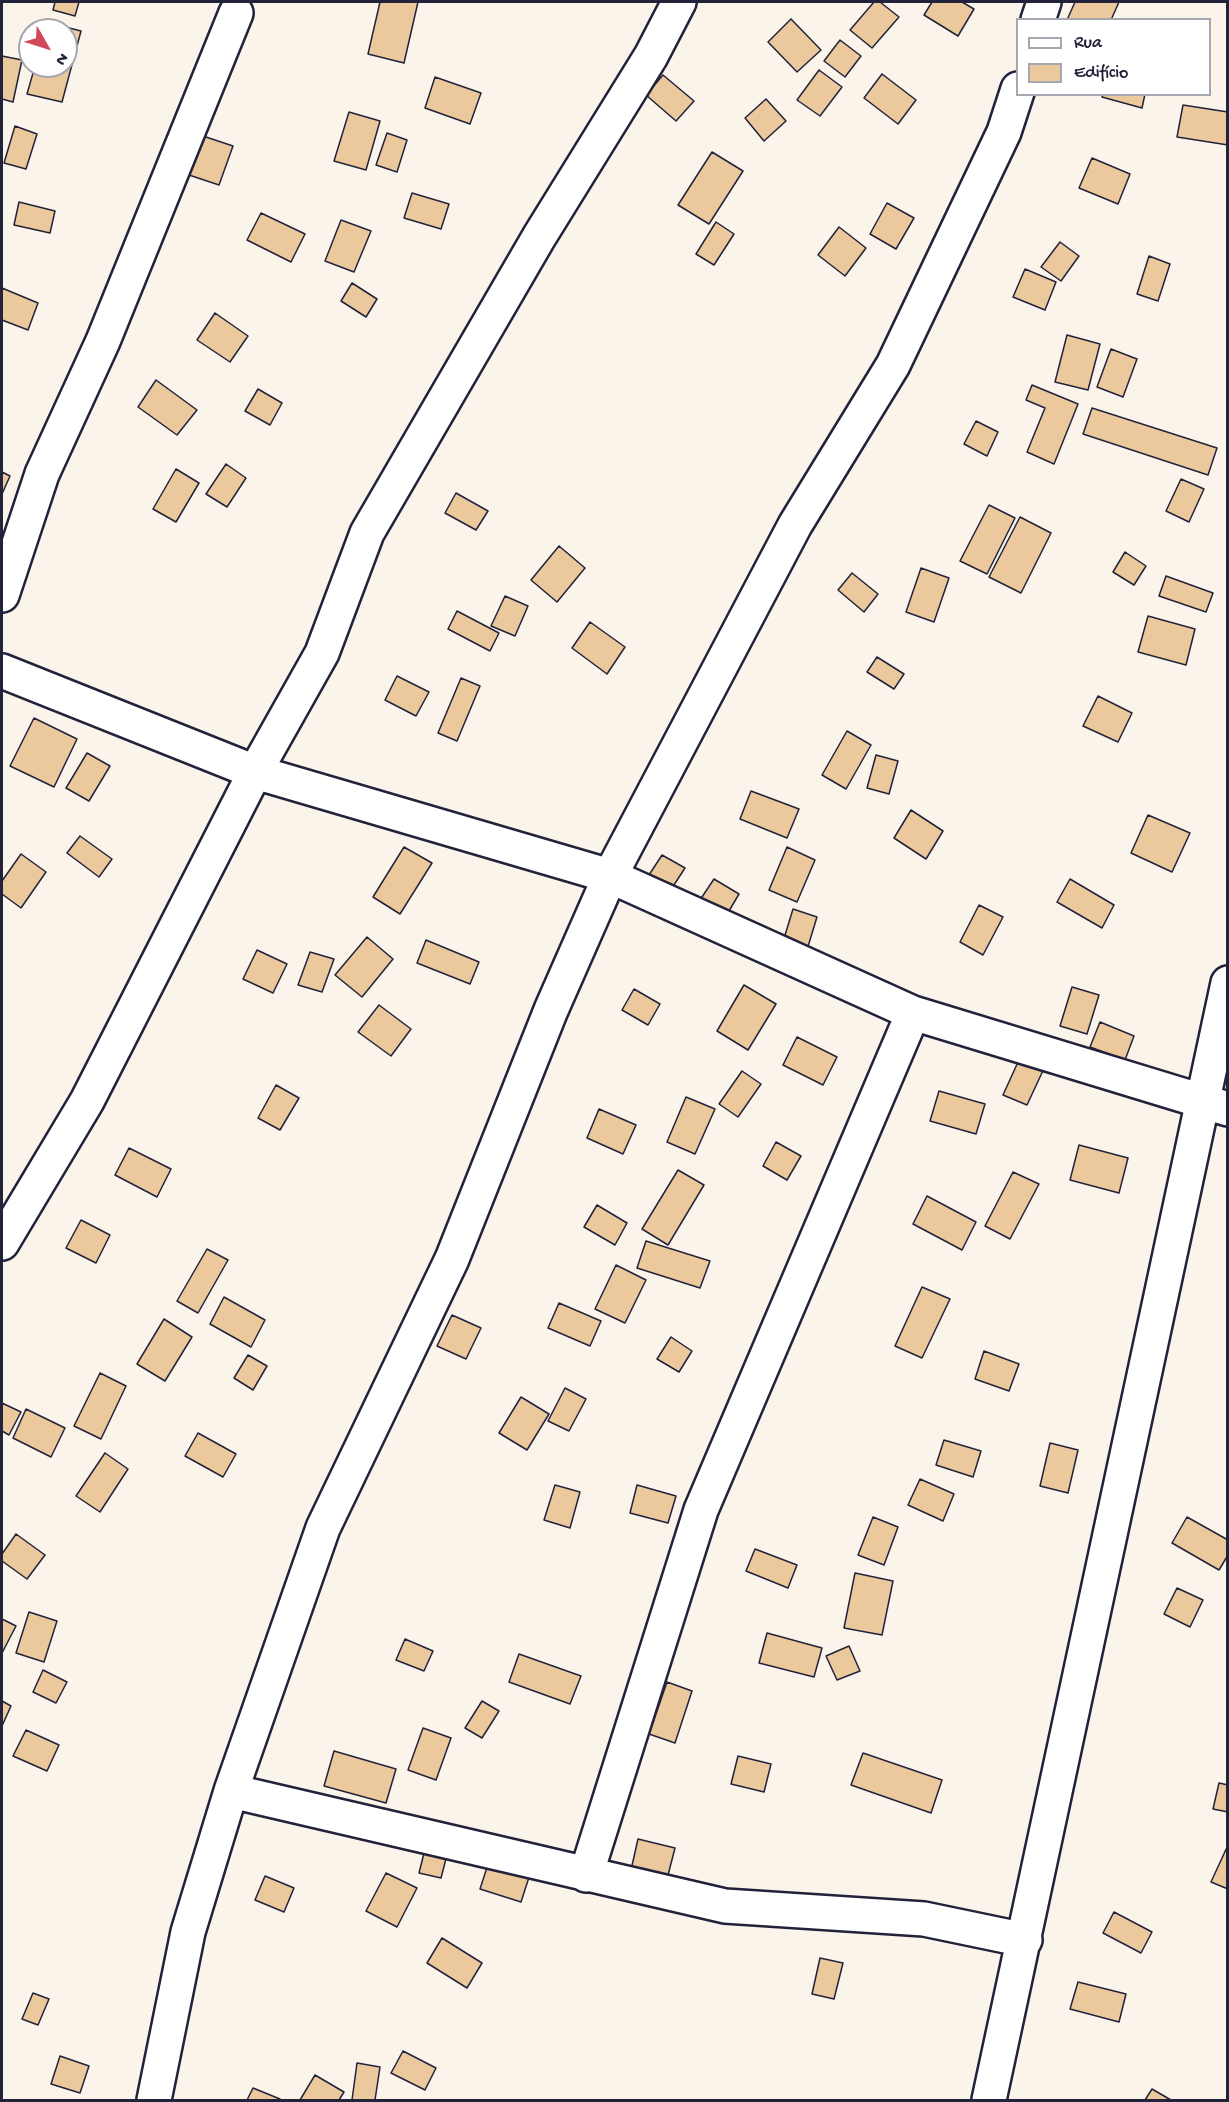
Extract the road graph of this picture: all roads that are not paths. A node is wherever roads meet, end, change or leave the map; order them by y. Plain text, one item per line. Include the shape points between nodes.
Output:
1 (679, 2) edge
2 (1044, 2) edge
3 (236, 13) dead end
4 (1039, 18) edge
5 (1016, 91) edge
6 (2, 595) edge
7 (2, 671) edge
8 (255, 772) junction
9 (610, 876) junction
10 (1227, 983) edge
11 (913, 1013) junction
12 (1214, 1105) edge
13 (2, 1243) edge
14 (231, 1791) junction
15 (586, 1875) junction
16 (1025, 1940) junction
17 (154, 2100) edge
18 (989, 2100) edge

1 - 8 street via 651,56 539,237 367,533 322,653
2 - 4 street
3 - 6 street via 103,341 42,474
5 - 9 street via 1004,132 892,365 795,525
7 - 8 street
8 - 9 street
8 - 13 street via 87,1101
9 - 11 street
9 - 14 street via 551,1010 452,1259 323,1528
10 - 12 street
11 - 12 street
11 - 15 street via 701,1510
12 - 16 street
14 - 15 street
14 - 17 street via 188,1932
15 - 16 street via 725,1906 924,1920
16 - 18 street

